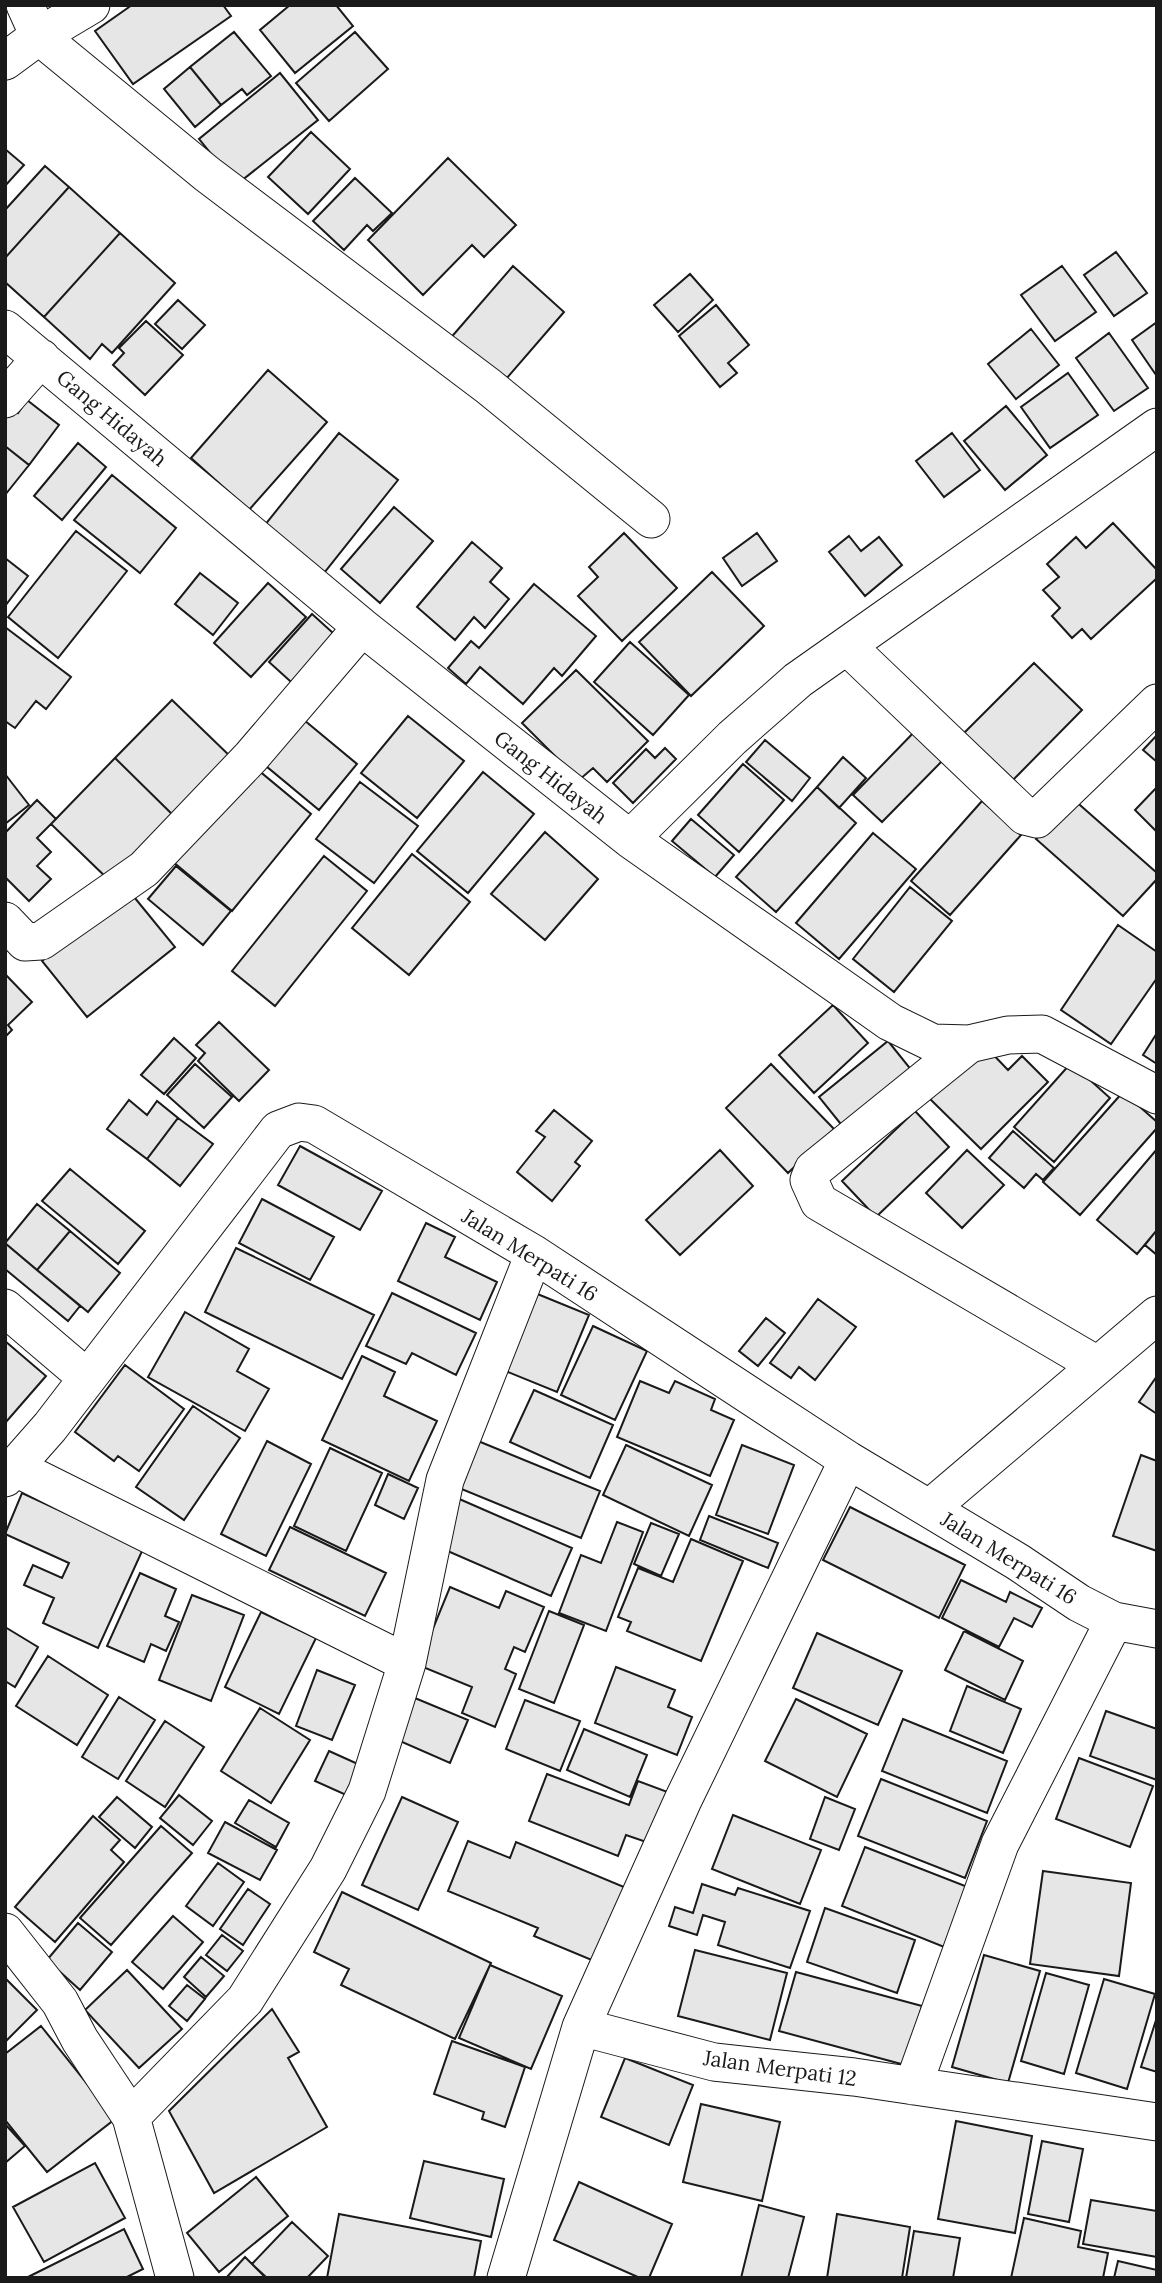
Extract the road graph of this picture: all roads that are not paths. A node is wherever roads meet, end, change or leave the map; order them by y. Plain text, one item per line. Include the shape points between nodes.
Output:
1 (91, 5) edge
2 (32, 21) edge
3 (5, 61) edge
4 (5, 329) edge
5 (41, 358) junction
6 (5, 399) edge
7 (1157, 427) edge
8 (651, 519) dead end
9 (362, 627) junction
10 (847, 646) junction
11 (1157, 703) edge
12 (630, 839) junction
13 (5, 921) edge
14 (969, 1044) junction
15 (1157, 1096) edge
16 (534, 1254) junction
17 (5, 1308) edge
18 (1151, 1329) edge
19 (1097, 1364) junction
20 (86, 1377) junction
21 (848, 1460) junction
22 (10, 1472) edge
23 (930, 1508) junction
24 (1114, 1620) junction
25 (1157, 1629) edge
26 (407, 1663) junction
27 (5, 1932) edge
28 (581, 2027) junction
29 (913, 2086) junction
30 (131, 2117) junction
31 (1157, 2122) edge
32 (175, 2278) edge
33 (506, 2278) edge

1 - 2 street
2 - 3 street
2 - 8 street via 207,174 488,386
4 - 5 street, Gang Hidayah
5 - 6 street
5 - 9 street, Gang Hidayah
7 - 10 street
9 - 12 street, Gang Hidayah
9 - 13 street via 251,757 144,869 41,941 25,942
10 - 11 street via 1028,818 1037,819
10 - 12 street via 779,696
12 - 14 street, Gang Hidayah via 890,1022 933,1043
14 - 15 street, Gang Hidayah via 1008,1035 1042,1034
14 - 19 street via 813,1170 809,1180 820,1202
16 - 20 street, Jalan Merpati 16 via 314,1124 299,1122 278,1130
16 - 21 street, Jalan Merpati 16
16 - 26 street via 445,1480
17 - 20 street
18 - 19 street
19 - 23 street
20 - 22 street, Jalan Merpati 16
21 - 23 street, Jalan Merpati 16
21 - 28 street via 683,1800
22 - 26 street
23 - 24 street, Jalan Merpati 16 via 1079,1603
24 - 25 street, Jalan Merpati 16
24 - 29 street via 1000,1844
26 - 30 street via 367,1791 328,1869 279,1950 245,2000
27 - 30 street via 60,2002
28 - 29 street, Jalan Merpati 12 via 714,2062
28 - 33 street
29 - 31 street, Jalan Merpati 12
30 - 32 street

